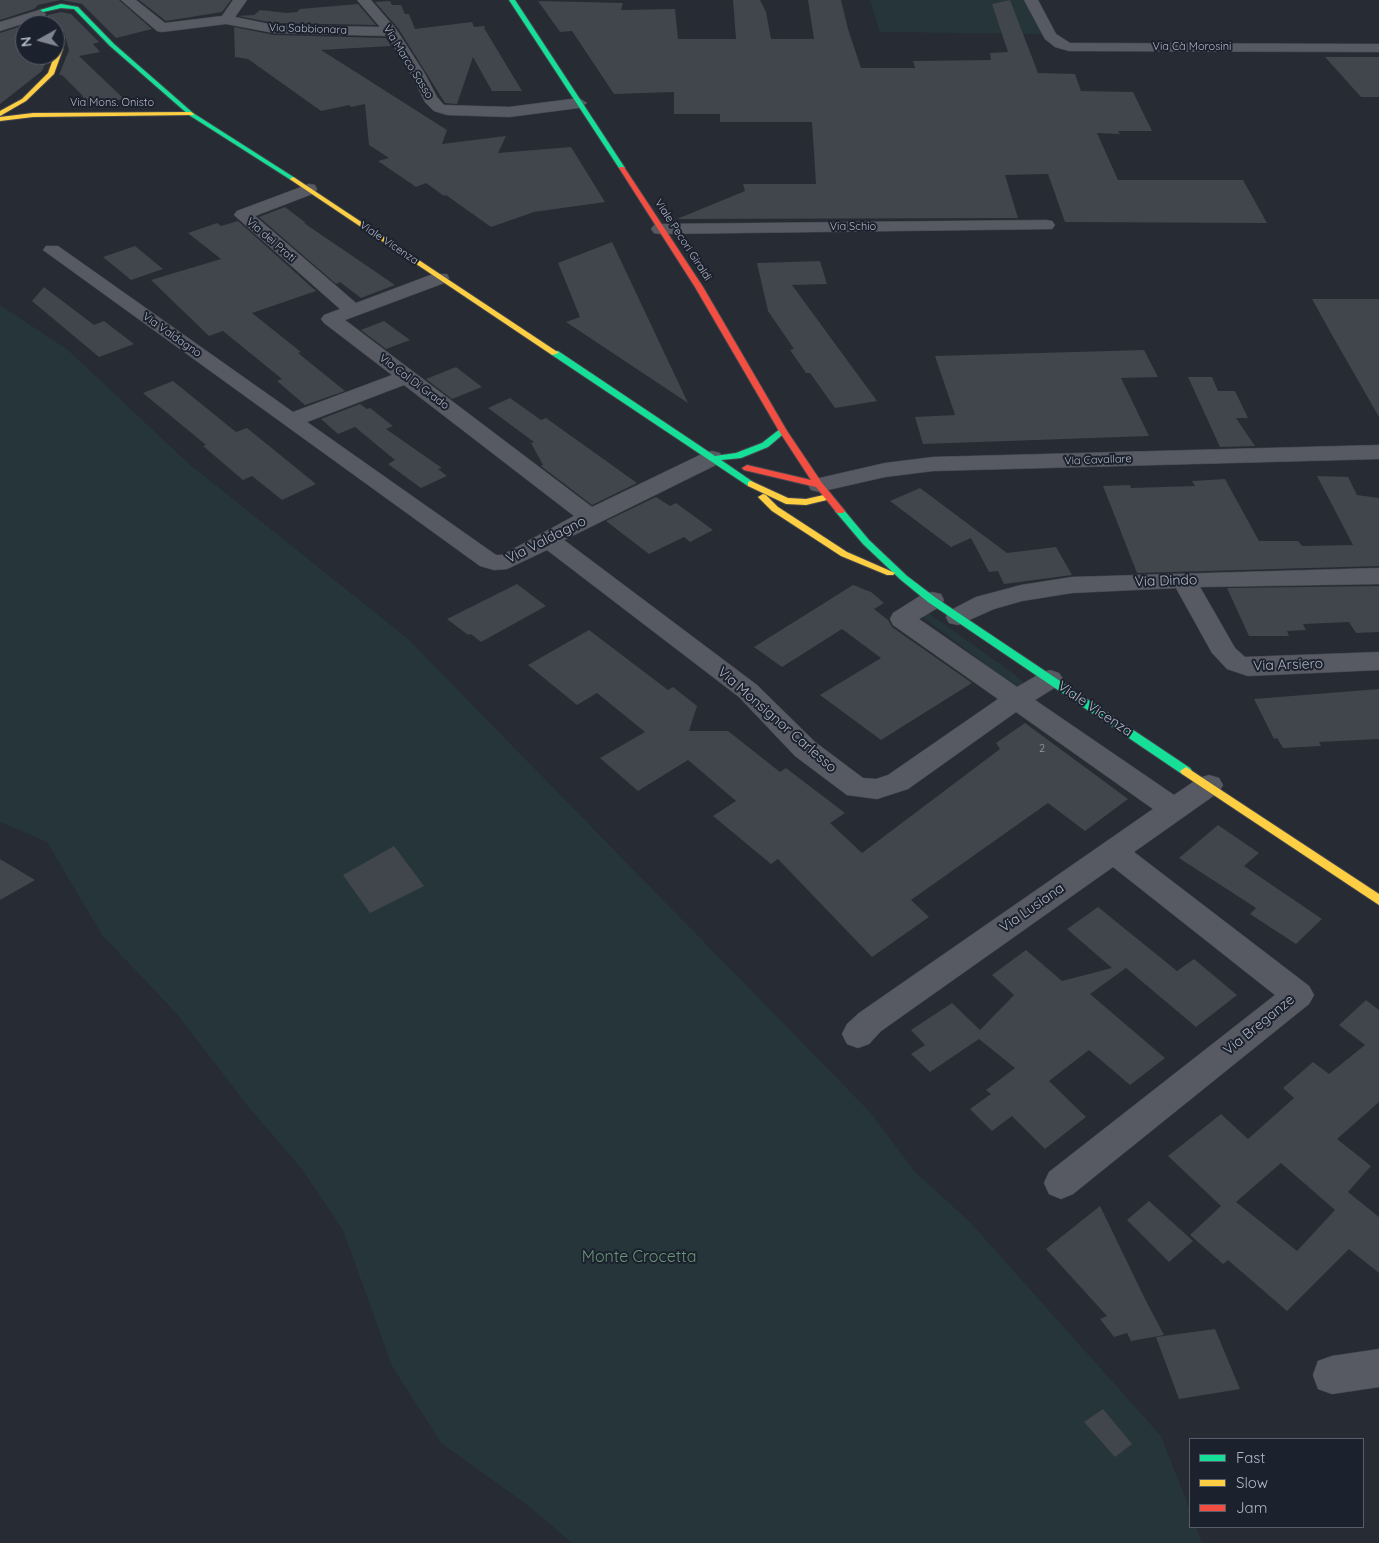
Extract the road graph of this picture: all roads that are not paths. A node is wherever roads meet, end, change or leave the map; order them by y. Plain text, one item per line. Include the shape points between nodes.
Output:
1 (54, 0) edge
2 (128, 0) edge
3 (240, 0) edge
4 (364, 0) edge
5 (512, 0) edge
6 (1031, 0) edge
7 (72, 6) edge
8 (51, 15) edge
9 (52, 15) edge
10 (58, 15) edge
11 (226, 20) junction
12 (15, 23) edge
13 (0, 28) edge
14 (391, 32) junction
15 (1379, 48) edge
16 (55, 65) edge
17 (24, 100) junction
18 (579, 103) junction
19 (0, 114) edge
20 (191, 114) junction
21 (33, 115) junction
22 (0, 119) edge
23 (309, 189) junction
24 (1046, 225) dead end
25 (660, 229) junction
26 (52, 250) dead end
27 (440, 278) junction
28 (353, 311) junction
29 (406, 377) junction
30 (292, 420) junction
31 (783, 432) junction
32 (1379, 452) edge
33 (712, 458) junction
34 (752, 485) junction
35 (824, 491) junction
36 (590, 517) junction
37 (549, 540) junction
38 (1379, 576) edge
39 (904, 578) junction
40 (1184, 580) junction
41 (932, 600) junction
42 (958, 617) junction
43 (1379, 661) edge
44 (1050, 679) junction
45 (1015, 700) junction
46 (1209, 786) junction
47 (1172, 809) junction
48 (1112, 851) junction
49 (1379, 900) edge
50 (858, 1034) dead end
51 (1060, 1183) dead end
52 (1379, 1368) edge
53 (1332, 1375) dead end

1 - 8 street
2 - 11 street, Via Sabbionara via 162,28
3 - 11 street
4 - 14 street, Via Marco Sasso
5 - 18 street, Viale Pecori Giraldi
6 - 15 street, Via Cà Morosini via 1050,36 1069,47
7 - 9 street via 54,7
7 - 10 street
7 - 20 street, Viale Vicenza
11 - 14 street, Via Sabbionara via 274,29
12 - 13 street
14 - 18 street, Via Marco Sasso via 430,99 439,108 509,112
16 - 17 street
17 - 19 street
17 - 21 street via 18,111
18 - 25 street, Viale Pecori Giraldi
20 - 21 street, Via Mons. Onisto
20 - 23 street, Viale Vicenza
21 - 22 street, Via Mons. Onisto
23 - 27 street, Viale Vicenza
23 - 28 street, Via dei Prati via 243,216
24 - 25 street, Via Schio
25 - 31 street, Viale Pecori Giraldi via 699,288
26 - 30 street, Via Valdagno
27 - 28 street, Via Col Di Grado
27 - 33 street, Viale Vicenza
28 - 29 street, Via Col Di Grado via 331,319
29 - 30 street
29 - 36 street, Via Col Di Grado
30 - 37 street, Via Valdagno via 488,561 507,562
31 - 33 street via 765,445 738,456
31 - 35 street, Viale Pecori Giraldi
32 - 35 street, Via Cavallare via 933,464 885,470
33 - 34 street, Viale Vicenza
33 - 35 street
33 - 36 street, Via Valdagno
34 - 35 street via 786,501 806,502
34 - 39 street via 775,509 844,554
35 - 39 street, Viale Vicenza via 866,542
36 - 37 street, Via Valdagno
37 - 45 street, Via Monsignor Carlesso via 748,691 805,749 856,788 878,789 898,782
38 - 40 street, Via Dindo
39 - 41 street, Viale Vicenza
40 - 42 street, Via Dindo via 1072,586 1021,593 984,603
40 - 43 street, Via Arsiero via 1225,653 1236,663 1248,667
41 - 42 street, Viale Vicenza
41 - 45 street via 902,619
42 - 44 street, Viale Vicenza
44 - 45 street, Via Monsignor Carlesso
44 - 46 street, Viale Vicenza
45 - 47 street
46 - 47 street, Via Lusiana
46 - 49 street, Viale Vicenza
47 - 48 street, Via Lusiana
48 - 50 street, Via Lusiana via 870,1022
48 - 51 street, Via Breganze via 1298,995
52 - 53 street

